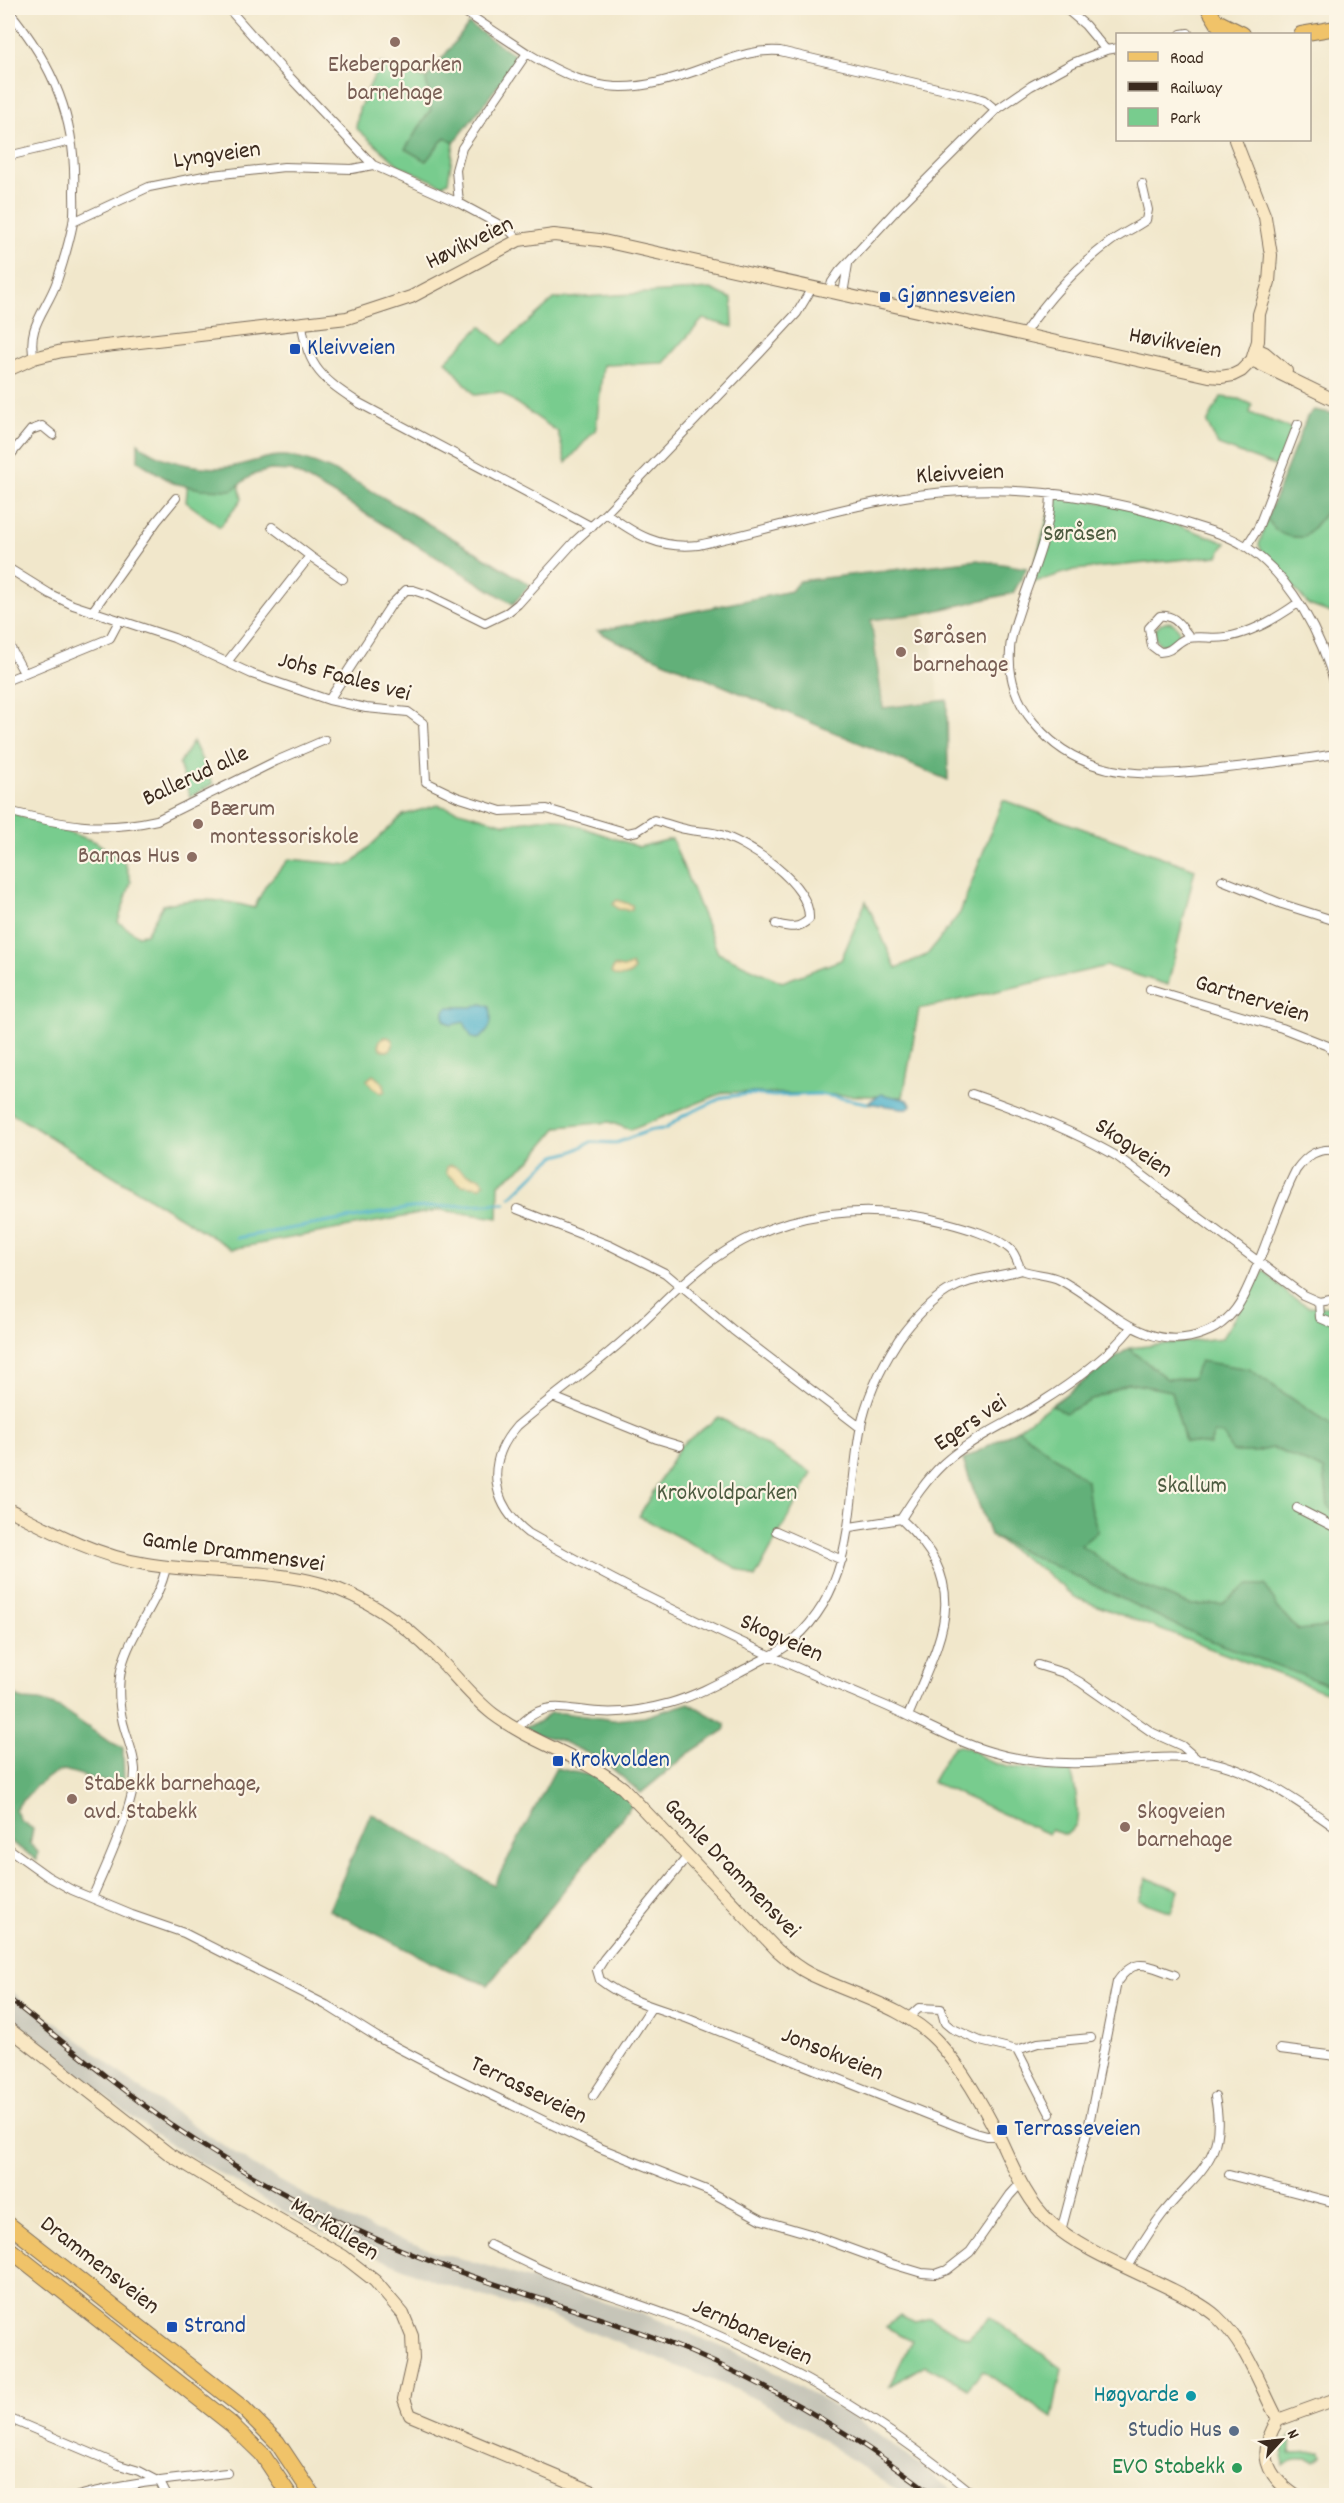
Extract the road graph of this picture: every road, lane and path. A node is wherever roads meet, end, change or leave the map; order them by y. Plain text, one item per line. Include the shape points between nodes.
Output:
1 (228, 8) edge
2 (459, 8) edge
3 (1065, 8) edge
4 (1208, 8) edge
5 (8, 10) edge
6 (1217, 21) junction
7 (1336, 28) edge
8 (1223, 33) edge
9 (1241, 33) edge
10 (1307, 33) edge
11 (1116, 48) edge
12 (1106, 50) junction
13 (527, 53) junction
14 (996, 110) junction
15 (71, 141) junction
16 (1235, 141) edge
17 (8, 156) edge
18 (373, 165) junction
19 (1142, 184) dead end
20 (459, 202) junction
21 (73, 222) junction
22 (519, 240) junction
23 (848, 264) junction
24 (812, 288) junction
25 (830, 291) junction
26 (843, 294) junction
27 (302, 324) junction
28 (1023, 335) junction
29 (1254, 354) junction
30 (34, 358) junction
31 (8, 370) edge
32 (1336, 401) edge
33 (1298, 424) dead end
34 (53, 435) dead end
35 (8, 458) edge
36 (1051, 493) junction
37 (176, 498) dead end
38 (606, 513) junction
39 (592, 526) junction
40 (272, 527) dead end
41 (1246, 547) junction
42 (310, 556) junction
43 (8, 568) edge
44 (343, 579) dead end
45 (1298, 603) junction
46 (92, 612) junction
47 (119, 621) junction
48 (1190, 637) junction
49 (8, 643) edge
50 (227, 662) junction
51 (24, 673) junction
52 (8, 680) edge
53 (1336, 687) edge
54 (329, 700) junction
55 (325, 740) dead end
56 (1336, 754) edge
57 (8, 811) edge
58 (1222, 880) dead end
59 (1336, 921) edge
60 (776, 924) dead end
61 (1150, 989) dead end
62 (1336, 1057) edge
63 (972, 1094) dead end
64 (1336, 1150) edge
65 (517, 1209) dead end
66 (1257, 1262) junction
67 (1021, 1270) junction
68 (681, 1287) junction
69 (1336, 1299) edge
70 (1319, 1302) junction
71 (1336, 1325) edge
72 (1131, 1328) junction
73 (553, 1397) junction
74 (861, 1428) junction
75 (680, 1446) dead end
76 (1298, 1508) dead end
77 (8, 1509) edge
78 (901, 1519) junction
79 (850, 1527) junction
80 (1336, 1528) edge
81 (776, 1531) dead end
82 (842, 1560) junction
83 (166, 1567) junction
84 (772, 1655) junction
85 (1038, 1665) dead end
86 (908, 1716) junction
87 (516, 1730) junction
88 (1197, 1759) junction
89 (1336, 1828) edge
90 (8, 1848) edge
91 (688, 1856) junction
92 (92, 1898) junction
93 (1175, 1975) dead end
94 (651, 2008) junction
95 (908, 2018) junction
96 (8, 2028) edge
97 (1091, 2038) dead end
98 (1280, 2049) dead end
99 (1017, 2050) junction
100 (1336, 2056) edge
101 (593, 2096) dead end
102 (1215, 2097) dead end
103 (1050, 2114) dead end
104 (998, 2136) junction
105 (1229, 2175) dead end
106 (1021, 2183) junction
107 (1336, 2203) edge
108 (8, 2224) edge
109 (1061, 2231) junction
110 (490, 2246) dead end
111 (8, 2248) edge
112 (1128, 2267) junction
113 (1336, 2399) edge
114 (8, 2418) edge
115 (1278, 2420) junction
116 (227, 2473) dead end
117 (160, 2482) junction
118 (78, 2496) edge
119 (167, 2496) edge
120 (290, 2496) edge
121 (313, 2496) edge
122 (603, 2496) edge
123 (976, 2496) edge
124 (1296, 2496) edge

1 - 18 street
2 - 13 street
3 - 12 street
4 - 6 main road
5 - 15 street via 43,57 56,82
6 - 8 main road
6 - 9 main road
7 - 10 main road
11 - 12 street
12 - 14 street via 1073,63
13 - 14 street via 581,81 638,88 753,51 780,51 975,97
13 - 20 street via 462,148 456,170
14 - 23 street
15 - 17 street
15 - 21 street via 75,175
16 - 29 main road, Høvikveien via 1265,217 1269,239 1269,282 1259,314
18 - 20 street
18 - 21 street, Lyngveien via 352,169 284,167 204,176 149,187
19 - 28 street via 1148,210 1146,220 1083,266 1036,315
20 - 22 street via 509,230
21 - 30 street via 56,283 33,330 30,342
22 - 24 main road, Høvikveien via 579,237
22 - 27 main road, Høvikveien via 395,303 347,318
23 - 25 street via 832,282
23 - 26 street
24 - 25 main road, Høvikveien
24 - 38 street via 797,314
25 - 26 main road, Høvikveien
26 - 28 main road, Høvikveien
27 - 30 main road, Høvikveien
27 - 39 street via 307,353 330,384
28 - 29 main road, Høvikveien via 1221,377 1241,371
29 - 32 main road
30 - 31 main road, Høvikveien
33 - 41 street via 1258,528
34 - 35 street via 42,426 31,430
36 - 38 street, Kleivveien via 981,491 892,499 684,547 658,543 628,530
36 - 41 street, Kleivveien via 1132,506
36 - 56 street via 1046,531 1010,650 1015,690 1022,706 1053,743 1093,765 1131,774 1187,773
37 - 46 street
38 - 39 street
39 - 54 street via 518,604 485,623 428,595 406,590 391,605
40 - 42 street
41 - 45 street, Kleivveien via 1274,571
42 - 44 street
42 - 50 street, Johs Faales vei
43 - 46 street, Johs Faales vei via 50,594
45 - 48 street via 1274,619 1235,635
45 - 53 street, Kleivveien via 1317,632
46 - 47 street, Johs Faales vei
47 - 50 street, Johs Faales vei via 174,638
47 - 51 street via 110,638
48 - 48 street via 1168,652 1160,652 1152,646 1149,627 1160,616 1168,615
49 - 51 street
50 - 54 street, Johs Faales vei
51 - 52 street
54 - 60 street, Johs Faales vei via 408,712 423,723 426,782 457,797 501,811 547,809 628,833 654,820 736,841 773,864 808,903 809,919 804,923 792,928
55 - 57 street, Ballerud alle via 143,823 82,827
58 - 59 street
61 - 62 street, Gartnerveien via 1282,1028 1328,1046
63 - 66 street, Skogveien via 1036,1116 1102,1148
64 - 66 street via 1314,1152 1296,1170
65 - 68 street via 611,1246 664,1273
66 - 70 street, Skogveien
66 - 72 street via 1237,1306 1211,1330 1190,1337 1162,1338
67 - 68 street, Skogveien via 1010,1249 967,1228 889,1212 854,1212 803,1219 763,1232 717,1256
67 - 72 street via 1058,1279
67 - 74 street via 972,1280 948,1291 922,1311 879,1371
68 - 73 street, Skogveien via 620,1344
68 - 74 street
69 - 70 street
70 - 71 street via 1320,1318
72 - 78 street, Egers vei via 1089,1368 942,1465
73 - 75 street
73 - 84 street, Skogveien via 517,1426 500,1451 497,1481 506,1512 514,1522 548,1544 745,1645
74 - 79 street
76 - 80 street
77 - 83 main road, Gamle Drammensvei via 95,1550
78 - 79 street
78 - 86 street via 930,1552 946,1596 942,1634
79 - 82 street
81 - 82 street
82 - 84 street via 822,1605 796,1637
83 - 87 main road, Gamle Drammensvei via 288,1578 354,1596 411,1633 477,1700
83 - 92 street via 161,1586 122,1666 120,1696 124,1728 134,1759 134,1788
84 - 86 street, Skogveien
84 - 87 street via 670,1703 618,1713 545,1708
85 - 88 street, Skogveien via 1080,1682
86 - 88 street, Skogveien via 988,1751 1039,1762
87 - 91 main road, Gamle Drammensvei via 610,1778
88 - 89 street, Skogveien via 1260,1780
90 - 92 street, Terrasseveien via 47,1876
91 - 94 street, Jonsokveien via 597,1970 600,1980 608,1986
91 - 95 main road, Gamle Drammensvei via 792,1963 808,1974
92 - 106 street, Terrasseveien via 192,1936 446,2073 600,2148 709,2191 762,2220 902,2267 936,2274 960,2261
93 - 109 street via 1140,1964 1131,1966 1117,1982 1088,2128
94 - 101 street
94 - 104 street, Jonsokveien via 691,2020 972,2132
95 - 99 street via 919,2008 941,2009 951,2028 980,2041
95 - 104 main road, Gamle Drammensvei via 947,2052
96 - 122 main road, Markalleen via 169,2154 344,2256 375,2281 403,2314 412,2336 413,2359 404,2398 410,2415
97 - 99 street via 1038,2043
98 - 100 street
99 - 103 street
102 - 112 street via 1219,2117 1212,2156 1161,2216
104 - 106 main road, Gamle Drammensvei
105 - 107 street
106 - 109 main road, Gamle Drammensvei via 1041,2213
108 - 121 highway, Drammensveien via 244,2409 287,2454
109 - 112 main road, Gamle Drammensvei
110 - 123 street, Jernbaneveien via 555,2276 704,2329 788,2369 907,2441
111 - 120 highway, Drammensveien via 231,2424 262,2454
112 - 115 main road, Gamle Drammensvei via 1202,2305 1223,2324 1250,2359
113 - 115 main road
114 - 117 street
115 - 124 main road via 1266,2446 1268,2465 1280,2483
116 - 117 street
117 - 118 street via 140,2482
117 - 119 street

